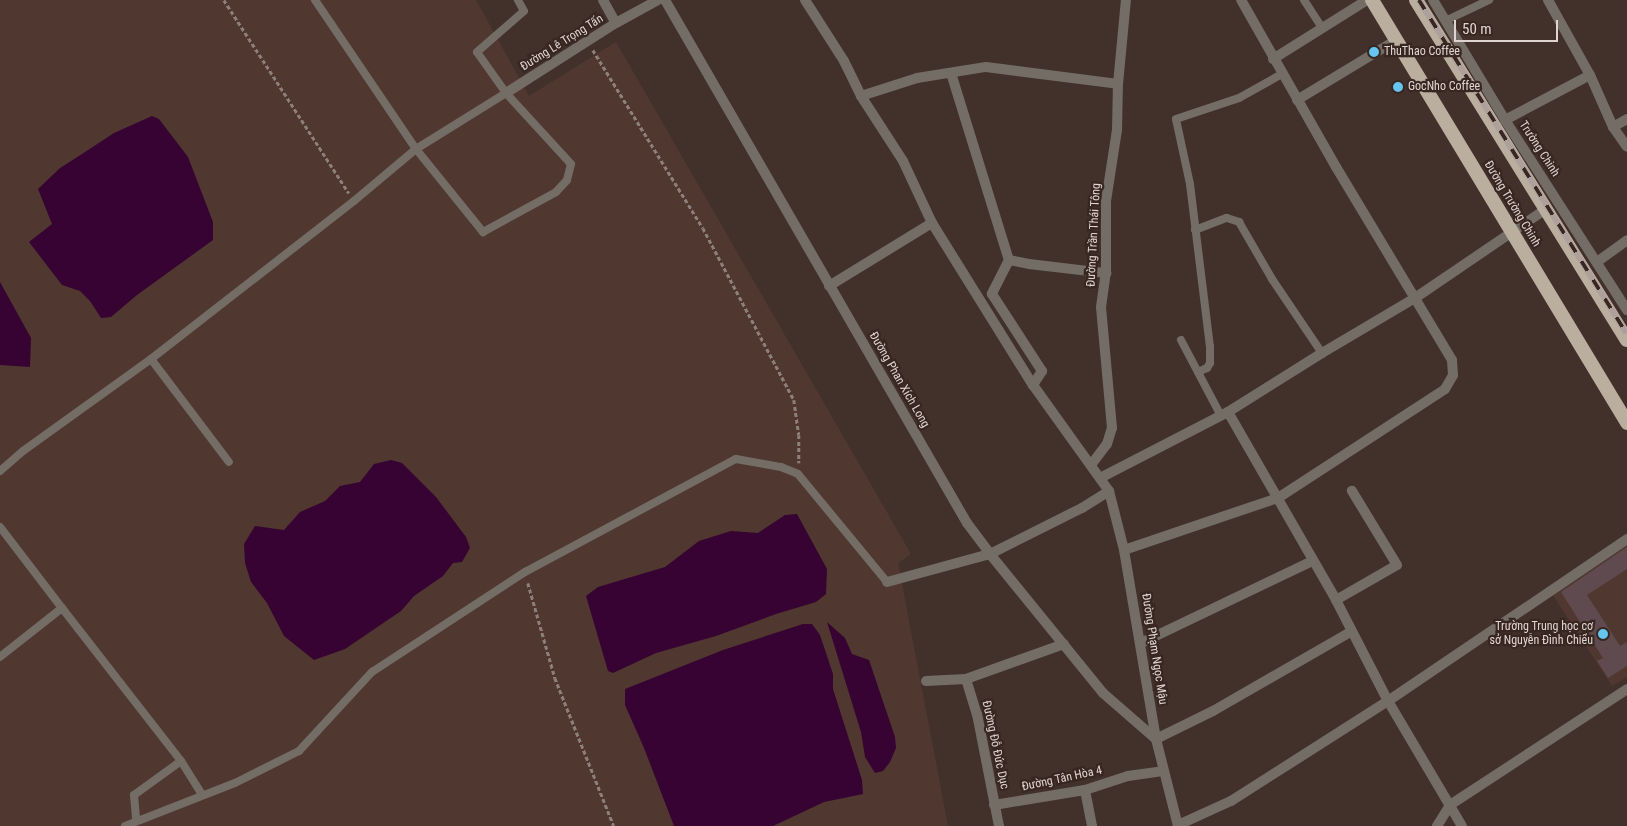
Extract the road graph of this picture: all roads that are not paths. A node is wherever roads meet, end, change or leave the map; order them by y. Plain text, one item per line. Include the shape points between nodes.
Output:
1 (328, 0) edge
2 (518, 0) edge
3 (604, 0) edge
4 (658, 0) edge
5 (665, 0) edge
6 (804, 0) edge
7 (1126, 0) edge
8 (1241, 0) edge
9 (1304, 0) edge
10 (1367, 0) edge
11 (1372, 0) edge
12 (1416, 0) edge
13 (1433, 0) edge
14 (1489, 0) edge
15 (1548, 0) edge
16 (318, 3) edge
17 (1445, 21) junction
18 (616, 23) junction
19 (1322, 28) junction
20 (1396, 40) junction
21 (1273, 59) junction
22 (951, 74) junction
23 (1282, 74) junction
24 (1590, 75) junction
25 (1118, 84) junction
26 (506, 93) junction
27 (861, 96) junction
28 (1297, 100) junction
29 (1627, 118) edge
30 (1505, 120) junction
31 (1613, 127) junction
32 (1627, 147) edge
33 (416, 149) junction
34 (1546, 209) junction
35 (932, 223) junction
36 (1195, 230) junction
37 (1511, 232) junction
38 (1627, 240) edge
39 (1009, 260) junction
40 (1597, 262) junction
41 (1106, 273) junction
42 (829, 286) junction
43 (1415, 298) junction
44 (1627, 310) edge
45 (1181, 340) dead end
46 (1627, 340) edge
47 (1322, 353) junction
48 (151, 359) junction
49 (1198, 372) junction
50 (1033, 386) junction
51 (1225, 414) junction
52 (1627, 423) edge
53 (229, 462) dead end
54 (1091, 466) junction
55 (0, 471) edge
56 (1100, 478) junction
57 (1109, 491) junction
58 (1352, 491) dead end
59 (1278, 498) junction
60 (0, 527) edge
61 (1627, 540) edge
62 (1124, 550) junction
63 (990, 554) junction
64 (1312, 561) junction
65 (886, 582) joint
66 (1336, 600) junction
67 (62, 608) junction
68 (1352, 631) junction
69 (1141, 643) junction
70 (1064, 644) junction
71 (0, 657) edge
72 (966, 679) junction
73 (926, 681) dead end
74 (1627, 689) edge
75 (1388, 700) junction
76 (1156, 738) junction
77 (181, 761) junction
78 (1163, 771) junction
79 (1084, 790) junction
80 (202, 795) junction
81 (994, 805) junction
82 (1450, 805) junction
83 (136, 820) junction
84 (125, 826) edge
85 (999, 826) edge
86 (1092, 826) edge
87 (1178, 826) edge
88 (1436, 826) edge
89 (1462, 826) edge

1 - 16 lane
2 - 26 lane via 524,12 477,52
3 - 18 street
4 - 18 street, Đường Lê Trọng Tấn
5 - 42 street, Đường Phan Xích Long
6 - 27 street, Đường Phạm Ngọc Mậu via 844,61
7 - 25 street, Đường Trần Thái Tông
8 - 21 street
9 - 19 lane
10 - 19 street
11 - 20 highway, Đường Trường Chinh
12 - 34 highway, Đường Trường Chinh
13 - 17 street, Trường Chinh
14 - 17 lane
15 - 24 street
16 - 33 lane
17 - 30 street, Trường Chinh
18 - 26 street, Đường Lê Trọng Tấn
19 - 21 street
20 - 28 street
20 - 37 highway, Đường Trường Chinh
21 - 23 street
22 - 25 street via 986,67
22 - 27 street via 917,78
22 - 39 street
23 - 28 street
23 - 36 lane via 1239,98 1176,120 1190,184
24 - 30 street
24 - 31 street
25 - 41 street, Đường Trần Thái Tông via 1117,130 1106,201
26 - 33 lane
26 - 33 lane via 571,164 567,180 556,192 483,232
27 - 35 street, Đường Phạm Ngọc Mậu via 903,161
28 - 43 street
29 - 31 street
30 - 40 street, Trường Chinh
31 - 32 street
33 - 48 lane
34 - 37 street
34 - 46 highway, Đường Trường Chinh
35 - 42 street
35 - 50 street, Đường Phạm Ngọc Mậu
36 - 47 lane via 1226,218 1239,222 1272,279
36 - 49 lane via 1211,358 1207,368
37 - 43 street
37 - 52 highway, Đường Trường Chinh
38 - 40 street
39 - 41 street
39 - 50 street via 992,294 1042,371
40 - 44 street, Trường Chinh
41 - 54 street, Đường Trần Thái Tông via 1101,306 1112,428 1107,444
42 - 63 street, Đường Phan Xích Long via 967,523
43 - 47 street
43 - 59 street via 1452,360 1453,376 1445,389
45 - 49 lane
47 - 51 street
48 - 53 lane
48 - 55 lane via 22,451
49 - 51 lane
50 - 54 street, Đường Phạm Ngọc Mậu
51 - 56 street
51 - 59 street
54 - 56 street, Đường Phạm Ngọc Mậu
56 - 57 street, Đường Phạm Ngọc Mậu
57 - 62 street, Đường Phạm Ngọc Mậu
57 - 63 street
58 - 66 street via 1397,565
59 - 62 street
59 - 64 street
60 - 67 lane
61 - 75 street
62 - 69 street, Đường Phạm Ngọc Mậu
63 - 65 street
63 - 70 street, Đường Phan Xích Long
64 - 66 street
64 - 69 street
65 - 80 lane via 798,474 781,467 736,459 525,572 372,672 299,751
66 - 68 street
67 - 71 lane
67 - 77 lane
68 - 75 street
68 - 76 street via 1213,711
69 - 76 street, Đường Phạm Ngọc Mậu
70 - 72 street
70 - 76 street, Đường Phan Xích Long via 1104,693
72 - 73 street
72 - 81 street, Đường Đỗ Đức Dục via 977,714
74 - 82 street
75 - 82 street
75 - 87 street via 1231,801
76 - 78 street, Đường Phạm Ngọc Mậu
77 - 80 lane
77 - 83 lane via 134,795
78 - 79 street, Đường Tân Hòa 4 via 1128,776
78 - 87 street, Đường Phạm Ngọc Mậu
79 - 81 street, Đường Tân Hòa 4
79 - 86 street
80 - 83 lane
81 - 85 street, Đường Đỗ Đức Dục
82 - 88 street
82 - 89 street
83 - 84 lane

